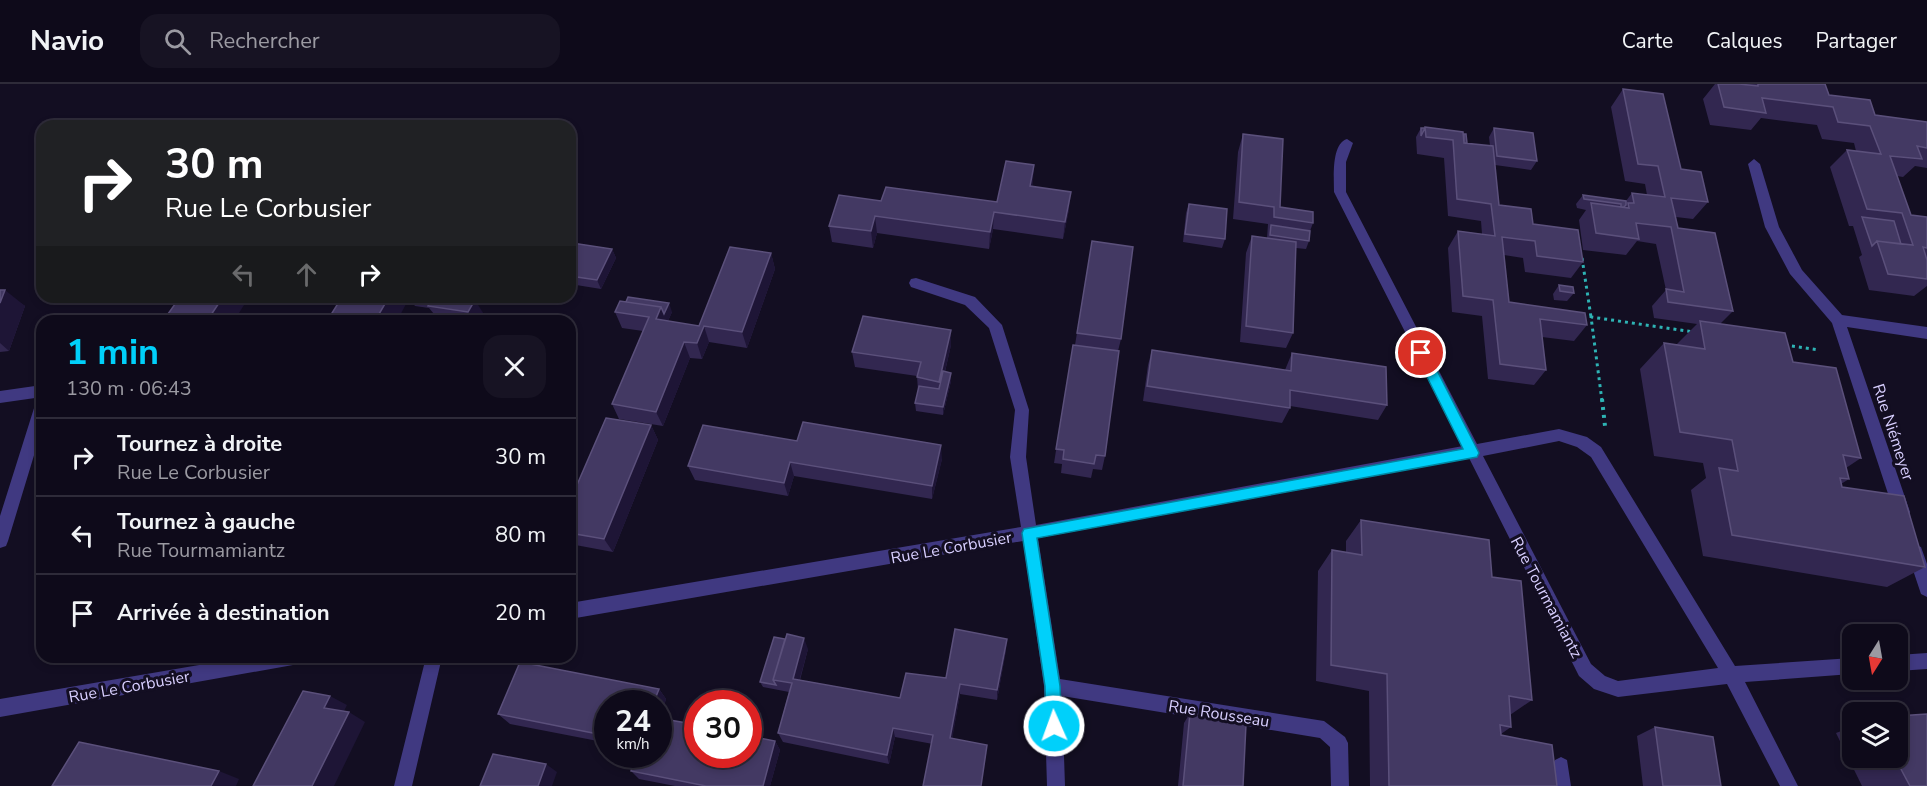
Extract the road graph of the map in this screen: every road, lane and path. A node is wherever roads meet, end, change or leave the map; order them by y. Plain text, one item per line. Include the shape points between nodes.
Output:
1 (1347, 142) dead end
2 (1754, 164) dead end
3 (1582, 258) edge
4 (916, 283) dead end
5 (1591, 317) junction
6 (1838, 320) junction
7 (1697, 332) dead end
8 (1927, 333) edge
9 (1779, 344) edge
10 (1850, 354) junction
11 (36, 392) edge
12 (0, 397) edge
13 (36, 422) edge
14 (1590, 448) junction
15 (1472, 453) junction
16 (6, 504) edge
17 (1029, 533) junction
18 (0, 541) edge
19 (1927, 589) edge
20 (576, 610) edge
21 (1927, 661) edge
22 (1908, 662) edge
23 (259, 663) edge
24 (433, 663) edge
25 (1842, 667) edge
26 (1731, 675) junction
27 (1053, 686) junction
28 (0, 708) edge
29 (1561, 766) dead end
30 (403, 786) edge
31 (1056, 786) edge
32 (1340, 786) edge
33 (1562, 786) edge
34 (1789, 786) edge

1 - 15 street, Rue Tourmamiantz via 1340,162 1340,192
2 - 6 street, Rue Niémeyer via 1772,227 1797,274
3 - 5 path
4 - 17 street via 970,301 995,325 1022,410 1018,457
5 - 7 path
5 - 14 path via 1606,435
6 - 8 street
6 - 10 street, Rue Niémeyer
9 - 10 path
10 - 19 street, Rue Niémeyer
11 - 12 street
13 - 16 street
14 - 15 street via 1559,435
14 - 26 street
15 - 17 street, Rue Le Corbusier
15 - 26 street, Rue Tourmamiantz via 1585,670 1600,683 1618,689
16 - 18 street
17 - 20 street, Rue Le Corbusier
17 - 27 street
21 - 22 street
23 - 28 street, Rue Le Corbusier
24 - 30 street
25 - 26 street
26 - 34 street
27 - 31 street
27 - 32 street, Rue Rousseau via 1324,730 1339,742
29 - 33 street

